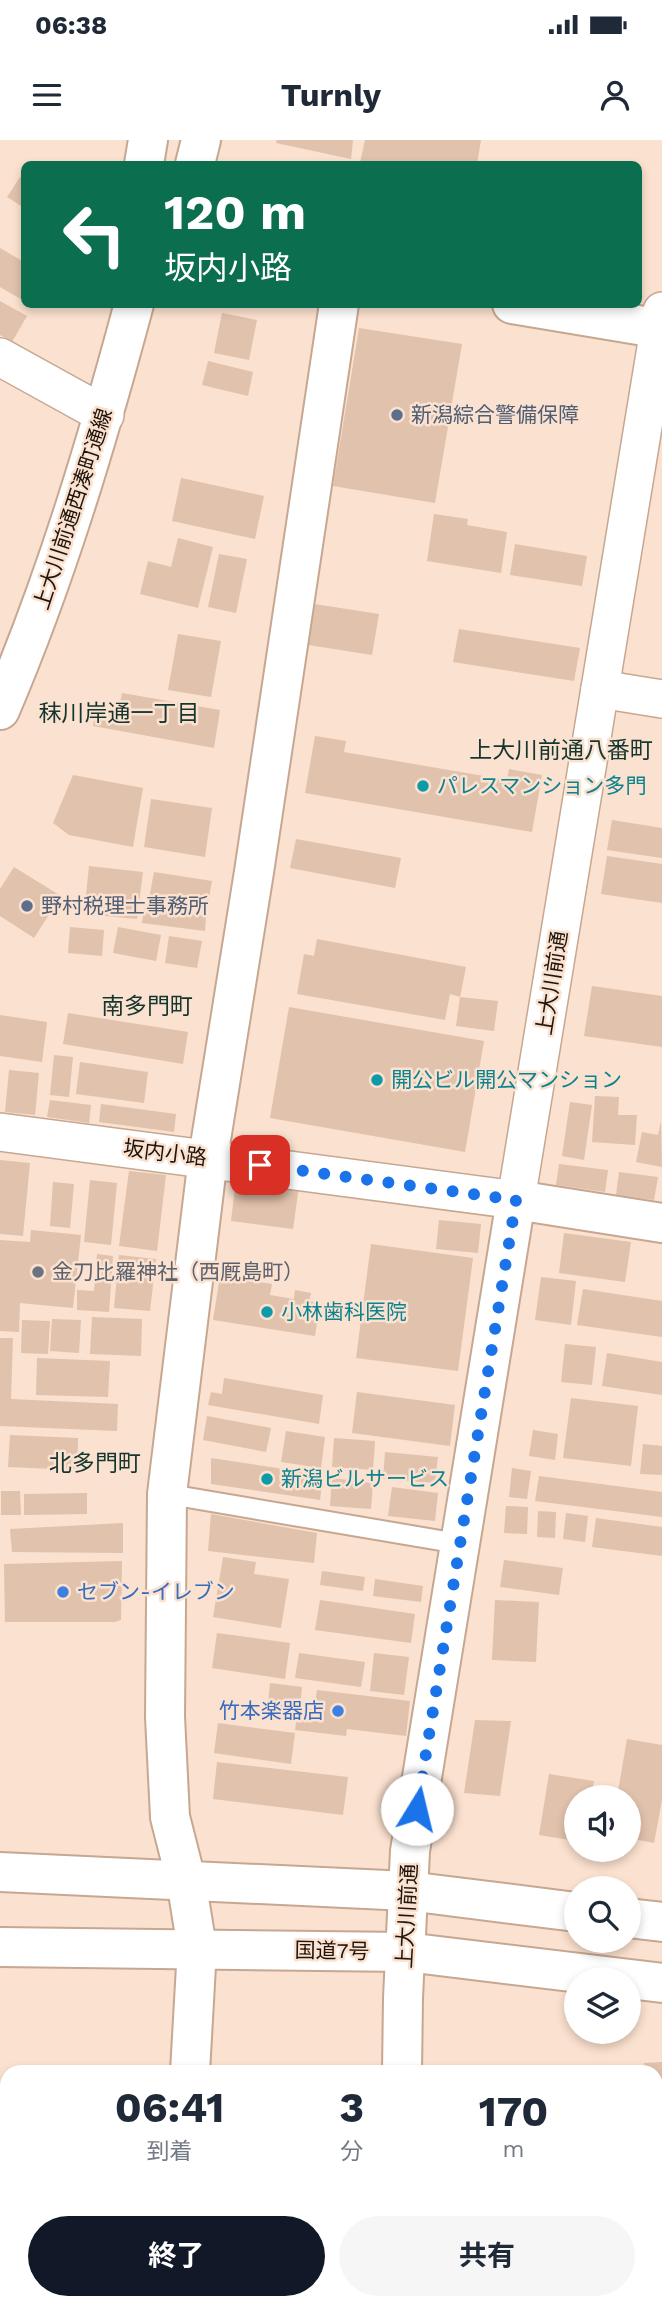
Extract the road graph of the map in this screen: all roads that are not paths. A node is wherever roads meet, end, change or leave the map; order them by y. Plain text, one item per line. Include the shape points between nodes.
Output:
1 (148, 140) edge
2 (201, 140) edge
3 (144, 161) edge
4 (196, 161) edge
5 (133, 308) edge
6 (338, 308) edge
7 (543, 308) edge
8 (661, 323) edge
9 (0, 357) edge
10 (104, 415) junction
11 (600, 689) junction
12 (662, 699) edge
13 (0, 710) edge
14 (0, 1132) edge
15 (208, 1158) junction
16 (516, 1200) junction
17 (662, 1223) edge
18 (167, 1494) junction
19 (461, 1544) junction
20 (0, 1872) edge
21 (186, 1880) junction
22 (408, 1891) junction
23 (564, 1910) edge
24 (641, 1920) edge
25 (662, 1922) edge
26 (0, 1947) edge
27 (197, 1948) junction
28 (406, 1952) junction
29 (662, 1983) edge
30 (190, 2065) edge
31 (402, 2065) edge

1 - 3 main road
2 - 4 main road
5 - 10 main road, 上大川前通西湊町通線
6 - 15 main road
7 - 8 main road
8 - 11 street, 上大川前通
9 - 10 street
10 - 13 main road, 上大川前通西湊町通線 via 49,587
11 - 12 street
11 - 16 street, 上大川前通
14 - 15 street, 坂内小路
15 - 16 street, 坂内小路
15 - 18 main road
16 - 17 main road, 坂内小路
16 - 19 main road, 上大川前通
18 - 19 lane
18 - 21 main road via 166,1742 170,1817
19 - 22 main road, 上大川前通 via 410,1851
20 - 21 main road
21 - 22 main road
21 - 27 main road
22 - 23 main road
22 - 28 main road, 上大川前通
24 - 25 main road
26 - 27 main road, 国道7号
27 - 28 main road, 国道7号
27 - 30 main road
28 - 29 main road, 国道7号
28 - 31 main road, 上大川前通

